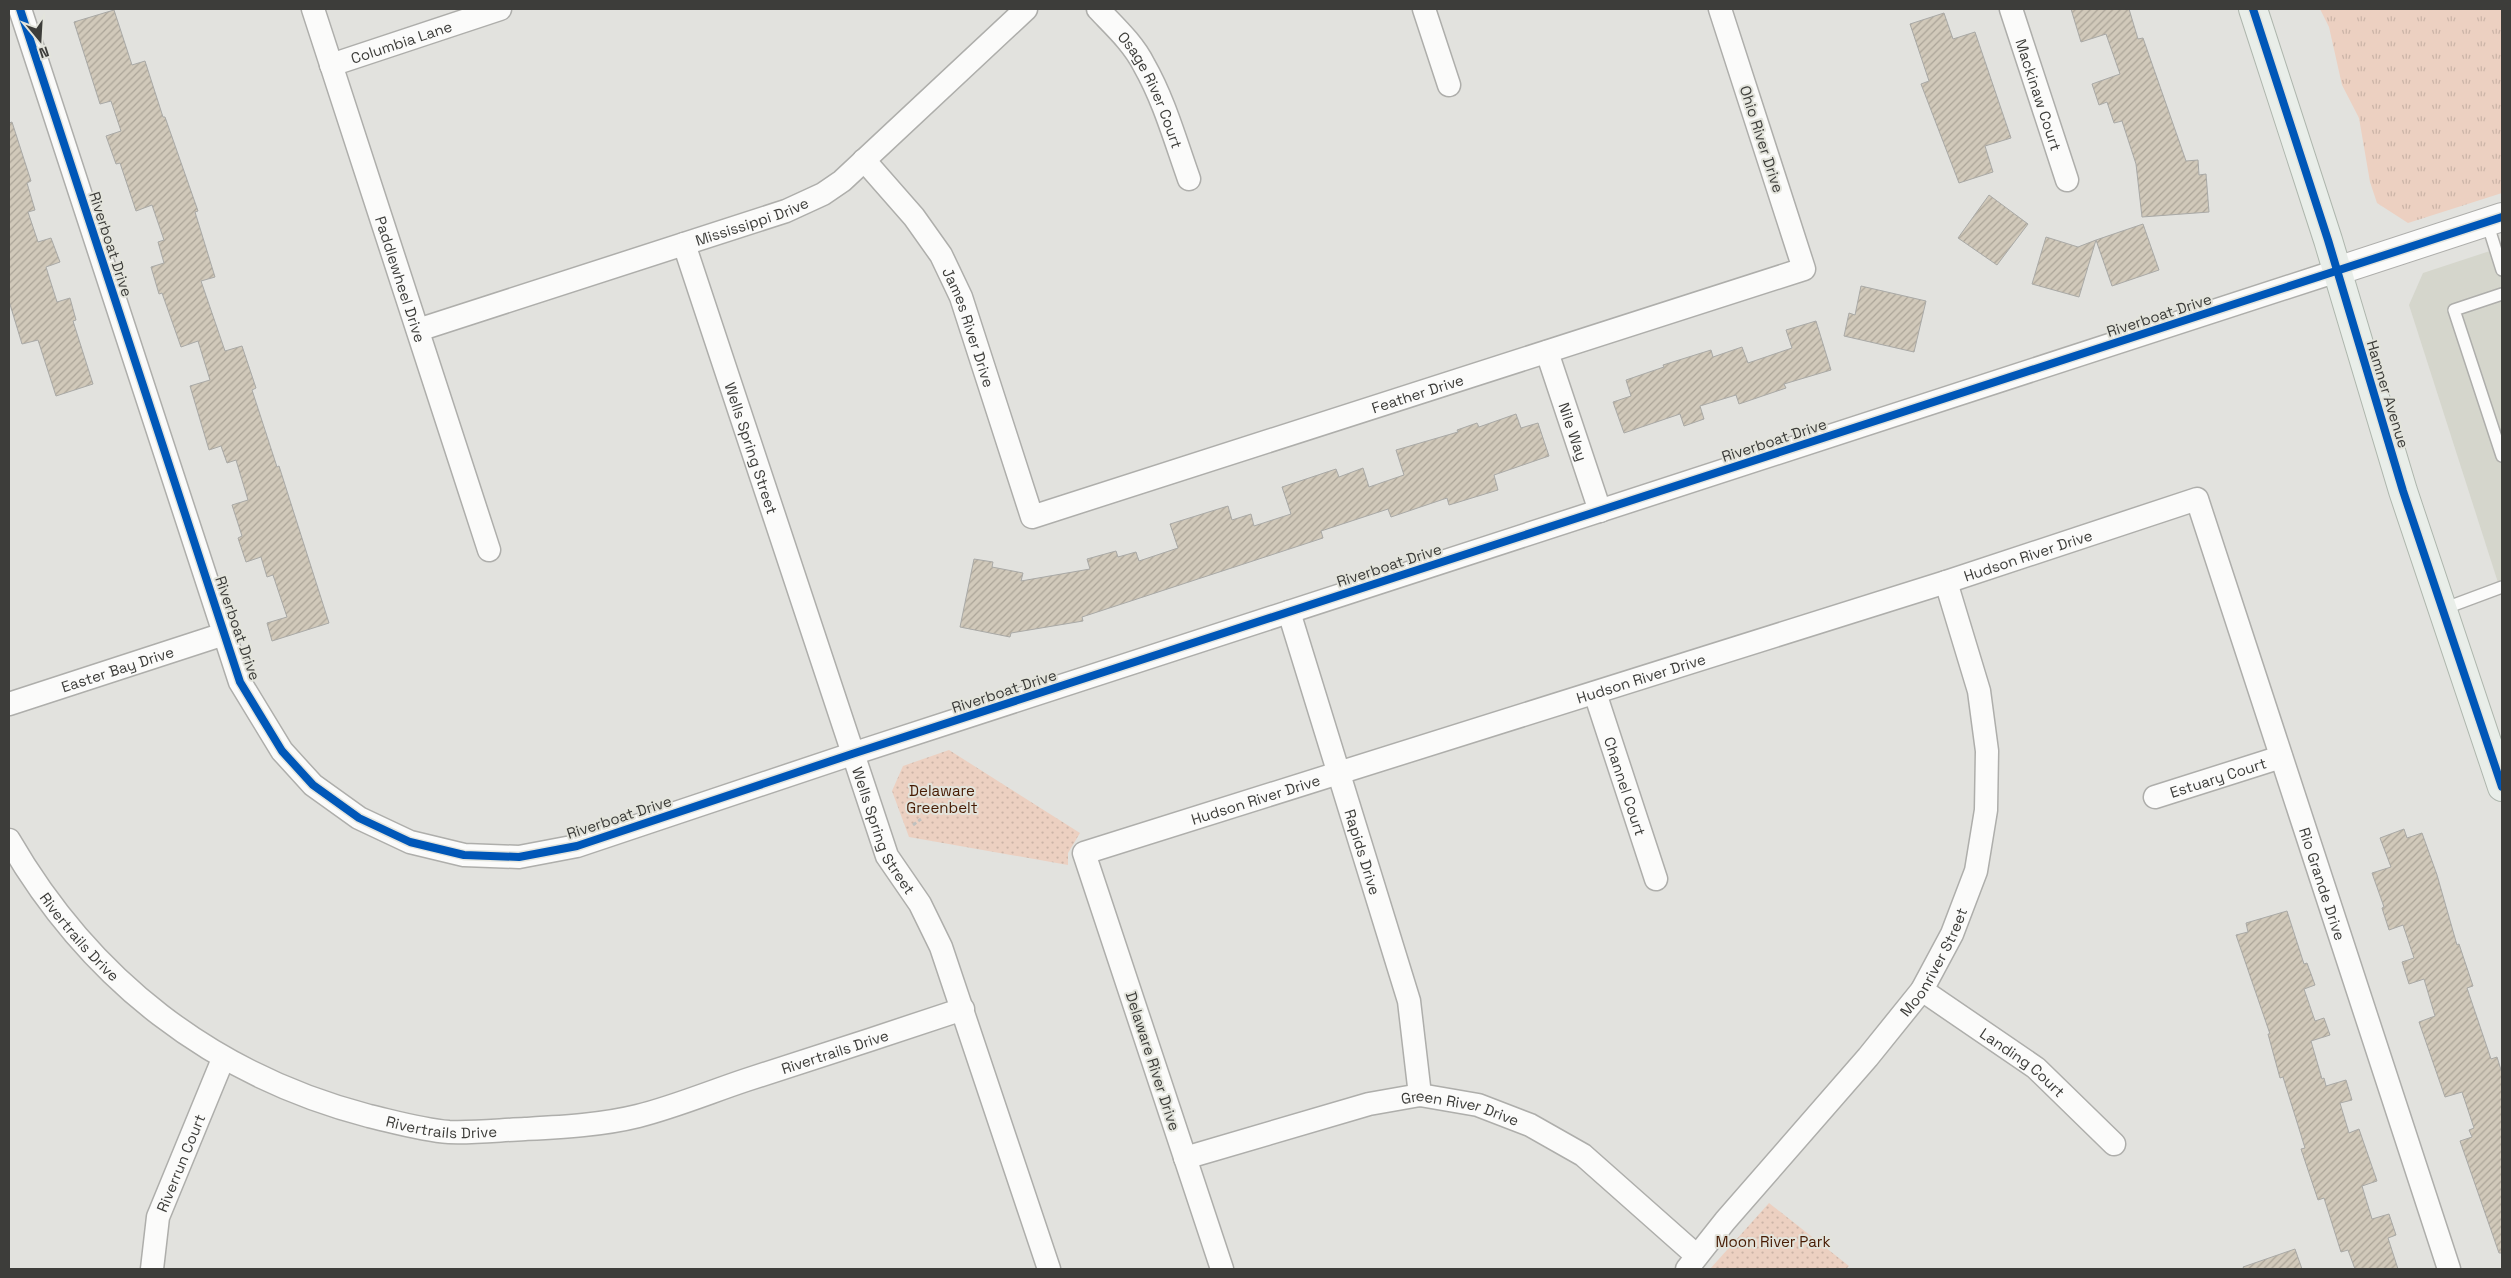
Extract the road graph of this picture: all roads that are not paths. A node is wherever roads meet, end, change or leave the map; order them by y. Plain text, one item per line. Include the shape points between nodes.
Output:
1 (20, 9) edge
2 (313, 9) edge
3 (500, 9) edge
4 (1026, 9) edge
5 (1098, 9) edge
6 (1424, 9) edge
7 (1720, 9) edge
8 (2011, 9) edge
9 (2253, 9) edge
10 (331, 65) junction
11 (1449, 85) dead end
12 (864, 160) junction
13 (1189, 178) dead end
14 (2067, 180) dead end
15 (2495, 219) edge
16 (684, 244) junction
17 (1804, 269) joint
18 (2502, 270) edge
19 (2337, 271) junction
20 (2502, 294) edge
21 (418, 330) junction
22 (1547, 352) junction
23 (2502, 456) edge
24 (2197, 499) joint
25 (1600, 511) junction
26 (1032, 517) joint
27 (489, 550) dead end
28 (1946, 582) junction
29 (2502, 587) edge
30 (2442, 609) junction
31 (1289, 612) junction
32 (224, 634) junction
33 (1594, 693) junction
34 (9, 704) edge
35 (852, 754) junction
36 (2281, 756) junction
37 (1340, 774) junction
38 (2502, 787) edge
39 (2155, 797) dead end
40 (9, 840) edge
41 (1084, 853) joint
42 (1656, 879) dead end
43 (1922, 990) junction
44 (963, 1010) junction
45 (223, 1059) junction
46 (1420, 1095) junction
47 (2114, 1144) dead end
48 (1185, 1158) junction
49 (1692, 1263) edge
50 (152, 1269) edge
51 (1049, 1269) edge
52 (1222, 1269) edge
53 (2449, 1269) edge

1 - 32 street, Riverboat Drive
2 - 10 street, Paddlewheel Drive
3 - 10 street, Columbia Lane
4 - 12 street, Mississippi Drive
5 - 13 street, Osage River Court via 1144,64
6 - 11 street
7 - 17 street, Ohio River Drive
8 - 14 street, Mackinaw Court
9 - 19 main road, Hamner Avenue
10 - 21 street, Paddlewheel Drive
12 - 16 street, Mississippi Drive via 823,194 786,211
12 - 26 street, James River Drive via 914,217 941,255 961,297
15 - 18 lane
15 - 19 street, Riverboat Drive
16 - 21 street, Mississippi Drive
16 - 35 street, Wells Spring Street
17 - 22 street, Feather Drive
19 - 25 street, Riverboat Drive
19 - 30 main road, Hamner Avenue
20 - 23 lane via 2454,310
21 - 27 street, Paddlewheel Drive
22 - 25 street, Nile Way
22 - 26 street, Feather Drive
24 - 28 street, Hudson River Drive
24 - 36 street, Rio Grande Drive
25 - 31 street, Riverboat Drive
28 - 33 street, Hudson River Drive
28 - 43 street, Moonriver Street via 1979,691 1987,751 1986,810 1976,871 1952,934
29 - 30 lane
30 - 38 main road, Hamner Avenue
31 - 35 street, Riverboat Drive
31 - 37 street, Rapids Drive
32 - 34 street, Easter Bay Drive
32 - 35 street, Riverboat Drive via 240,682 255,708 282,751 313,785 359,818 410,842 464,855 519,857 577,846
33 - 37 street, Hudson River Drive
33 - 42 street, Channel Court
35 - 44 street, Wells Spring Street via 887,856 920,904
36 - 39 street, Estuary Court
36 - 53 street, Rio Grande Drive
37 - 41 street, Hudson River Drive
37 - 46 street, Rapids Drive via 1409,1001
40 - 45 street, Rivertrails Drive via 28,873 73,932 120,984
41 - 48 street, Delaware River Drive
43 - 47 street, Landing Court via 2036,1068
43 - 49 street, Moonriver Street
44 - 45 street, Rivertrails Drive via 637,1116 563,1127 449,1132 397,1123 288,1090
44 - 51 street, Wells Spring Street
45 - 50 street, Riverrun Court via 158,1218
46 - 48 street, Green River Drive via 1368,1104
46 - 49 street, Green River Drive via 1478,1105 1530,1125 1583,1155
48 - 52 street, Delaware River Drive

